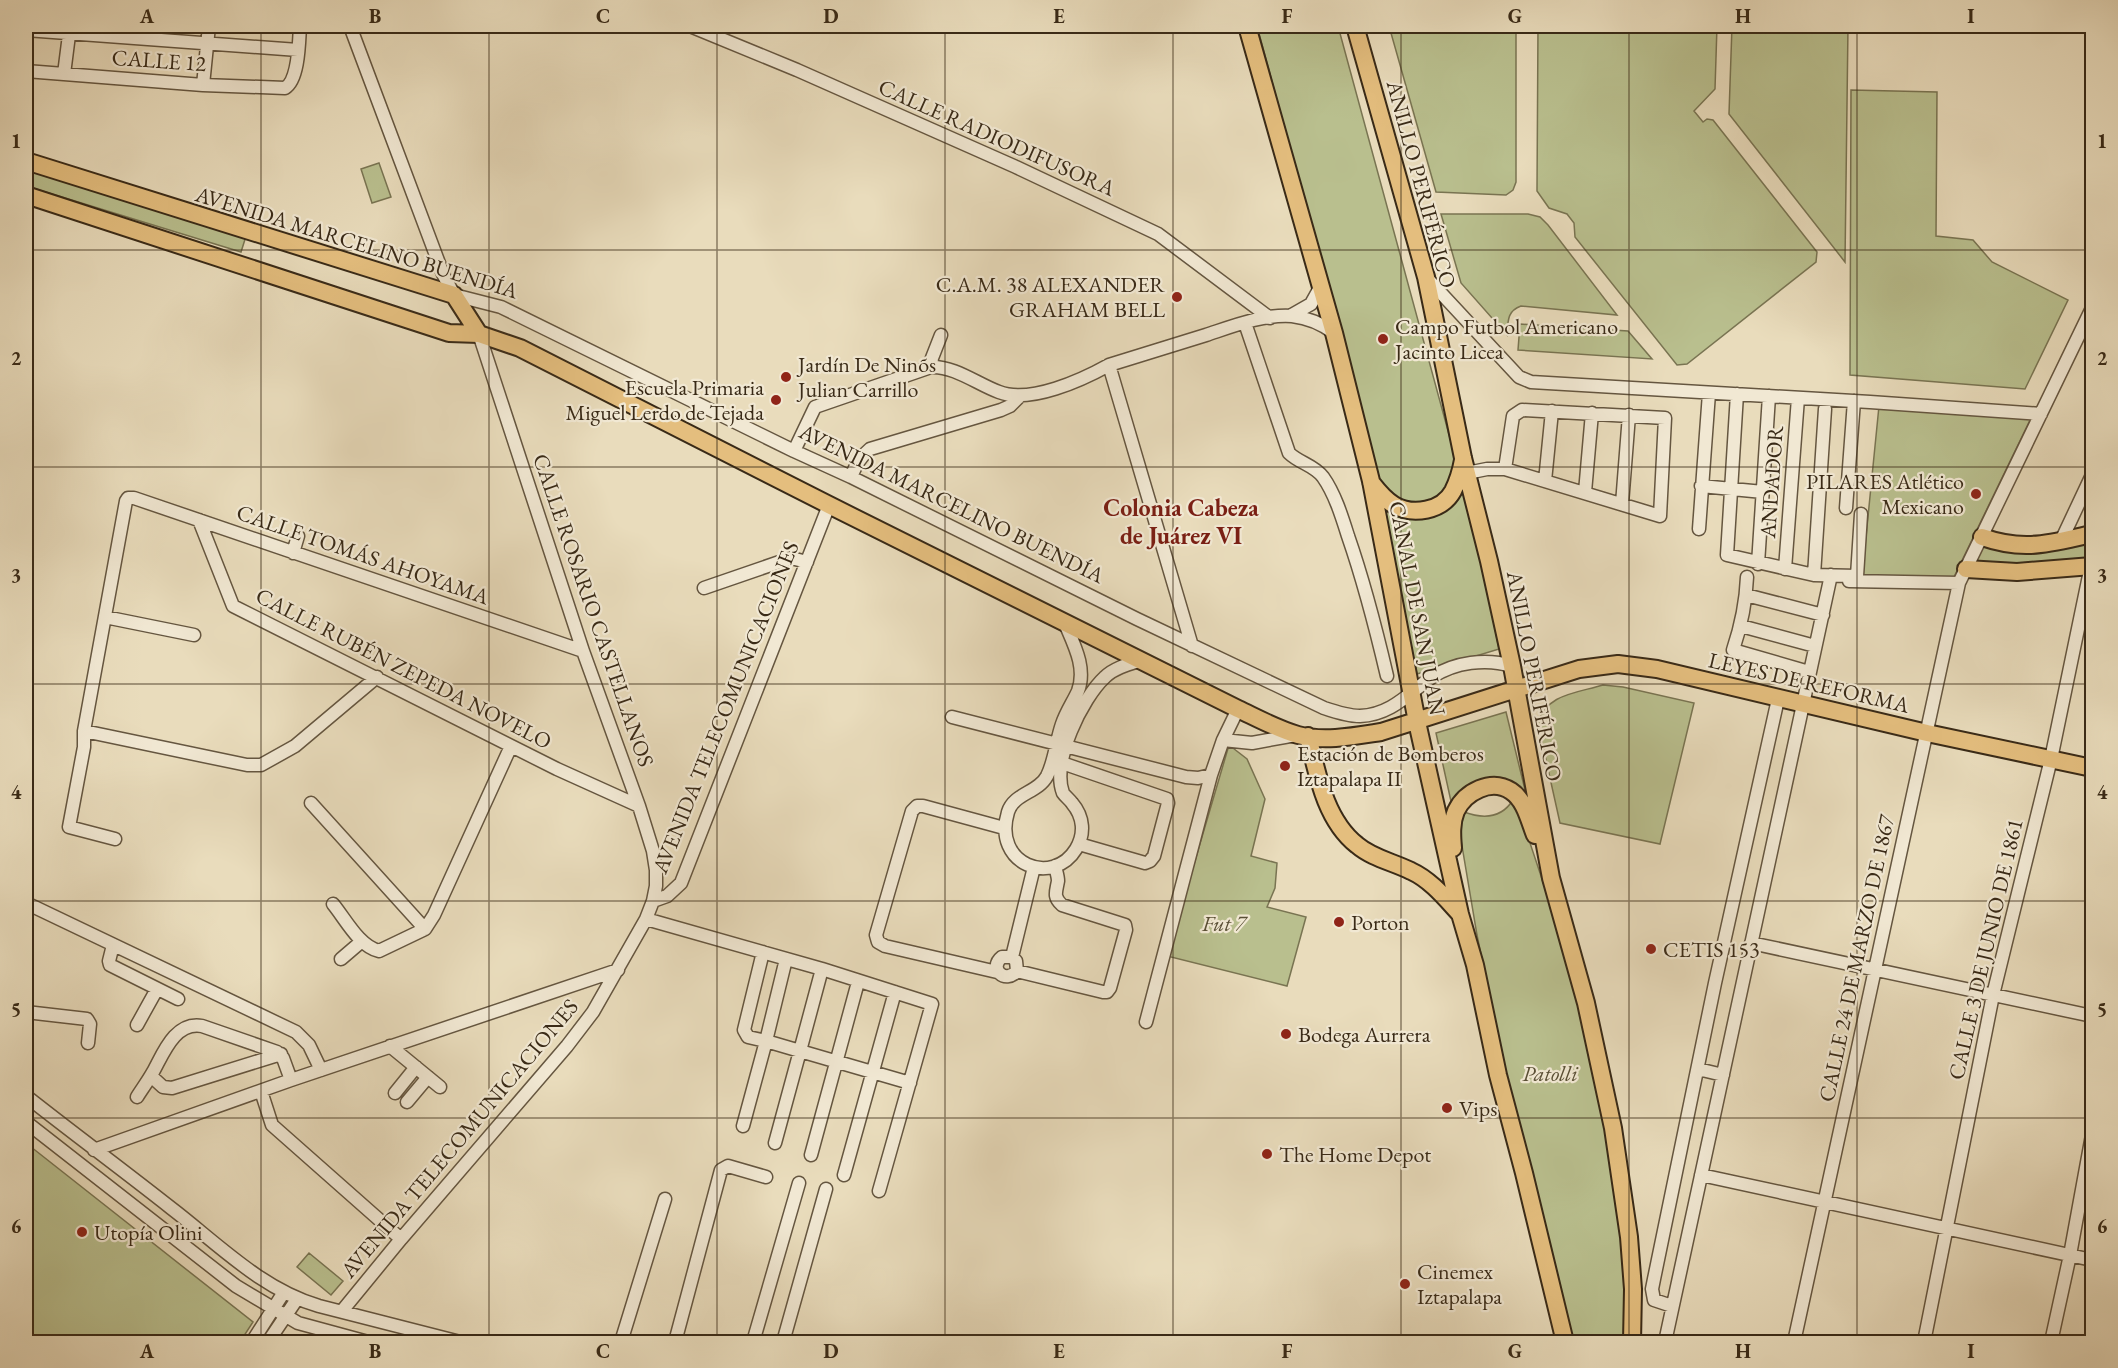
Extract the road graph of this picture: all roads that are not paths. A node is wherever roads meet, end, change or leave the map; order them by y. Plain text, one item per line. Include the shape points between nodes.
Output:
1 (209, 26) edge
2 (300, 26) edge
3 (350, 26) edge
4 (690, 26) edge
5 (1247, 26) edge
6 (1355, 26) edge
7 (70, 29) edge
8 (26, 30) edge
9 (208, 44) junction
10 (298, 50) junction
11 (26, 71) edge
12 (64, 74) junction
13 (203, 85) junction
14 (26, 161) edge
15 (26, 195) edge
16 (1426, 277) junction
17 (1321, 286) junction
18 (454, 295) junction
19 (2092, 308) edge
20 (1290, 316) junction
21 (1270, 318) junction
22 (1245, 323) junction
23 (1334, 333) junction
24 (479, 334) junction
25 (941, 335) dead end
26 (1108, 365) junction
27 (931, 367) junction
28 (1709, 393) junction
29 (1737, 394) junction
30 (1020, 396) junction
31 (1769, 396) junction
32 (1798, 398) junction
33 (1854, 401) junction
34 (1825, 409) dead end
35 (1552, 411) junction
36 (1592, 413) junction
37 (2042, 414) junction
38 (1629, 415) junction
39 (794, 451) junction
40 (1465, 465) junction
41 (1506, 469) junction
42 (2092, 475) edge
43 (851, 477) junction
44 (1371, 481) junction
45 (1545, 481) junction
46 (1701, 486) junction
47 (1731, 489) junction
48 (1585, 492) junction
49 (1763, 492) junction
50 (1622, 504) junction
51 (829, 505) junction
52 (1846, 508) dead end
53 (1861, 514) dead end
54 (199, 520) junction
55 (1699, 529) dead end
56 (2092, 534) edge
57 (298, 536) dead end
58 (1982, 537) junction
59 (2061, 541) junction
60 (293, 553) junction
61 (807, 562) junction
62 (1758, 564) junction
63 (2092, 566) edge
64 (1785, 569) junction
65 (1814, 574) junction
66 (1962, 576) junction
67 (1747, 577) dead end
68 (1831, 578) junction
69 (704, 588) dead end
70 (1746, 596) junction
71 (1823, 615) junction
72 (105, 616) junction
73 (1064, 621) junction
74 (1741, 626) junction
75 (194, 634) dead end
76 (1192, 646) junction
77 (1815, 646) junction
78 (583, 651) junction
79 (1142, 660) junction
80 (1512, 666) junction
81 (1809, 672) junction
82 (1387, 676) dead end
83 (377, 678) junction
84 (1516, 691) junction
85 (1411, 695) junction
86 (1778, 699) junction
87 (1802, 705) junction
88 (1238, 709) junction
89 (952, 717) dead end
90 (1416, 722) junction
91 (84, 731) junction
92 (1927, 733) junction
93 (1303, 736) junction
94 (1223, 740) junction
95 (1062, 745) junction
96 (511, 746) junction
97 (2051, 759) junction
98 (1062, 763) junction
99 (2092, 768) edge
100 (1211, 775) junction
101 (311, 803) dead end
102 (639, 807) junction
103 (1004, 828) junction
104 (115, 839) dead end
105 (1079, 844) junction
106 (1055, 866) junction
107 (1034, 867) junction
108 (1551, 878) junction
109 (653, 901) junction
110 (26, 903) edge
111 (333, 904) dead end
112 (1459, 907) junction
113 (645, 919) junction
114 (425, 929) junction
115 (362, 941) junction
116 (1751, 943) junction
117 (113, 945) junction
118 (764, 952) junction
119 (341, 959) dead end
120 (786, 959) junction
121 (1016, 962) junction
122 (822, 969) junction
123 (992, 969) junction
124 (1874, 969) junction
125 (618, 970) junction
126 (858, 981) junction
127 (157, 989) junction
128 (895, 992) junction
129 (1993, 995) junction
130 (178, 999) dead end
131 (26, 1012) edge
132 (2092, 1016) edge
133 (1146, 1022) dead end
134 (137, 1025) dead end
135 (766, 1041) junction
136 (88, 1043) dead end
137 (390, 1046) junction
138 (800, 1051) junction
139 (281, 1054) junction
140 (836, 1061) junction
141 (416, 1067) junction
142 (1698, 1069) junction
143 (321, 1070) junction
144 (873, 1071) junction
145 (1723, 1075) junction
146 (151, 1076) junction
147 (428, 1077) junction
148 (291, 1080) junction
149 (910, 1083) junction
150 (440, 1087) dead end
151 (261, 1091) junction
152 (395, 1093) dead end
153 (26, 1096) edge
154 (137, 1097) dead end
155 (407, 1102) dead end
156 (26, 1122) edge
157 (743, 1126) dead end
158 (2092, 1135) edge
159 (775, 1143) dead end
160 (94, 1150) junction
161 (811, 1155) dead end
162 (844, 1175) dead end
163 (1701, 1175) junction
164 (765, 1177) dead end
165 (799, 1183) dead end
166 (826, 1189) dead end
167 (879, 1191) dead end
168 (664, 1199) dead end
169 (1825, 1202) junction
170 (1947, 1229) junction
171 (401, 1239) junction
172 (2070, 1256) junction
173 (2092, 1260) edge
174 (284, 1292) junction
175 (297, 1299) junction
176 (1672, 1306) junction
177 (273, 1309) junction
178 (342, 1311) junction
179 (285, 1316) junction
180 (252, 1342) edge
181 (268, 1342) edge
182 (368, 1342) edge
183 (460, 1342) edge
184 (621, 1342) edge
185 (675, 1342) edge
186 (753, 1342) edge
187 (783, 1342) edge
188 (1565, 1342) edge
189 (1632, 1342) edge
190 (1665, 1342) edge
191 (1794, 1342) edge
192 (1924, 1342) edge
193 (2051, 1342) edge

1 - 9 street
2 - 10 street
3 - 18 street
4 - 21 street, CALLE RADIODIFUSORA via 1016,167 1158,234
5 - 17 main road, CANAL DE SAN JUAN
6 - 16 main road, ANILLO PERIFÉRICO
7 - 8 street
7 - 9 street
7 - 12 street
9 - 10 street
9 - 13 street
10 - 13 street, CALLE 12 via 290,86 279,89
11 - 12 street, CALLE 12
12 - 13 street, CALLE 12
14 - 18 main road, AVENIDA MARCELINO BUENDÍA
15 - 24 main road via 449,333
16 - 28 street via 1524,381
16 - 40 main road, ANILLO PERIFÉRICO
17 - 20 street via 1311,304
17 - 23 main road, CANAL DE SAN JUAN
18 - 24 main road
18 - 39 street, AVENIDA MARCELINO BUENDÍA via 501,307
19 - 37 street, CALLE 24 DE MARZO DE 1867
20 - 21 street
20 - 23 street via 1316,321
21 - 22 street
22 - 26 street
22 - 82 street via 1289,453 1323,476 1339,509 1365,584
23 - 44 main road, CANAL DE SAN JUAN
24 - 51 main road via 520,348
24 - 78 street, CALLE ROSARIO CASTELLANOS
25 - 27 street
26 - 30 street via 1090,376
26 - 76 street
27 - 30 street via 942,367 1002,393
27 - 39 street via 816,407
28 - 29 street
28 - 46 street
29 - 31 street
29 - 47 street, ANDADOR
30 - 43 street via 1001,410 870,449 862,455
31 - 32 street
31 - 49 street, ANDADOR
32 - 33 street
32 - 64 street, ANDADOR
33 - 37 street
33 - 52 street
34 - 65 street
35 - 36 street
35 - 41 street via 1515,413
35 - 45 street
36 - 38 street
36 - 48 street
37 - 58 street, CALLE 24 DE MARZO DE 1867
38 - 50 street
38 - 50 street via 1665,418 1659,516
39 - 43 street, AVENIDA MARCELINO BUENDÍA
40 - 41 street
40 - 44 main road via 1452,493 1440,505 1426,510 1394,505
40 - 80 main road, ANILLO PERIFÉRICO
41 - 45 street
42 - 59 street
43 - 76 street, AVENIDA MARCELINO BUENDÍA
44 - 85 main road, CANAL DE SAN JUAN
45 - 48 street
46 - 47 street, ANDADOR
46 - 55 street
47 - 49 street, ANDADOR
47 - 62 street, ANDADOR via 1728,555
48 - 50 street
49 - 62 street, ANDADOR
51 - 61 street, AVENIDA TELECOMUNICACIONES
51 - 73 main road
53 - 68 street, ANDADOR via 1857,576
54 - 60 street, CALLE TOMÁS AHOYAMA
54 - 72 street, CALLE TOMÁS AHOYAMA via 128,498
54 - 83 street, CALLE RUBÉN ZEPEDA NOVELO via 233,606
56 - 59 main road
57 - 60 street
58 - 59 main road via 2018,546
58 - 66 street, CALLE 24 DE MARZO DE 1867
60 - 78 street, CALLE TOMÁS AHOYAMA
61 - 69 street via 791,558
61 - 109 street, AVENIDA TELECOMUNICACIONES via 681,883
62 - 64 street, ANDADOR
63 - 66 main road
63 - 97 street, CALLE 3 DE JUNIO DE 1861
64 - 65 street, ANDADOR
65 - 68 street, ANDADOR
66 - 68 street
66 - 92 street, CALLE 24 DE MARZO DE 1867
67 - 70 street
68 - 71 street
70 - 71 street
70 - 74 street
71 - 77 street
72 - 75 street
72 - 91 street
73 - 79 main road
73 - 95 street via 1080,662 1081,678 1063,721
74 - 77 street
74 - 81 street via 1733,650
76 - 85 street, AVENIDA MARCELINO BUENDÍA via 1343,714 1374,714
77 - 81 street
78 - 102 street, CALLE ROSARIO CASTELLANOS
79 - 88 main road
79 - 95 street via 1106,675 1084,702
80 - 84 main road, ANILLO PERIFÉRICO
80 - 85 street, AVENIDA MARCELINO BUENDÍA via 1487,660 1475,662 1435,676
81 - 87 street
83 - 91 street via 295,746 261,765
83 - 96 street, CALLE RUBÉN ZEPEDA NOVELO
84 - 86 main road, LEYES DE REFORMA via 1579,669 1618,664 1657,669
84 - 90 main road
84 - 108 main road, ANILLO PERIFÉRICO
85 - 90 main road, CANAL DE SAN JUAN
86 - 87 main road, LEYES DE REFORMA
86 - 142 street
87 - 92 main road, LEYES DE REFORMA
87 - 116 street
88 - 93 main road
88 - 94 street
89 - 95 street
90 - 93 main road via 1353,736
90 - 112 main road, CANAL DE SAN JUAN
91 - 104 street via 69,827
92 - 97 main road, LEYES DE REFORMA
92 - 124 street, CALLE 24 DE MARZO DE 1867
93 - 94 street via 1252,743
93 - 112 main road via 1329,806 1346,834 1371,855 1424,879
94 - 100 street
95 - 98 street
95 - 100 street via 1186,777
95 - 103 street via 1040,786 1010,807
96 - 102 street, CALLE RUBÉN ZEPEDA NOVELO
96 - 114 street
97 - 99 main road, LEYES DE REFORMA
97 - 129 street, CALLE 3 DE JUNIO DE 1861
98 - 105 street via 1064,794 1077,809 1082,826
98 - 105 street via 1167,799 1168,803 1150,861 1145,863
100 - 133 street
101 - 114 street
102 - 109 street, CALLE ROSARIO CASTELLANOS via 656,870
103 - 107 street via 1005,840 1014,855
103 - 123 street via 916,806 876,935 885,946
105 - 106 street via 1067,860
106 - 107 street
106 - 121 street via 1057,901 1123,923 1126,930 1107,992
107 - 121 street
108 - 112 main road via 1520,801 1502,787 1480,789 1461,803 1453,820
108 - 189 main road, ANILLO PERIFÉRICO via 1586,1002 1618,1155 1633,1289
109 - 113 street, AVENIDA TELECOMUNICACIONES
110 - 117 street
111 - 115 street
112 - 188 main road, CANAL DE SAN JUAN
113 - 118 street
113 - 125 street, AVENIDA TELECOMUNICACIONES
114 - 115 street via 379,951
115 - 119 street
116 - 124 street
116 - 145 street
117 - 127 street via 110,965
117 - 143 street via 296,1032 309,1045
118 - 120 street
118 - 135 street via 744,1030 748,1037
120 - 122 street
120 - 135 street
121 - 123 street via 998,960
121 - 123 street via 1013,976 1007,978
122 - 126 street
122 - 138 street
124 - 129 street
124 - 169 street, CALLE 24 DE MARZO DE 1867
125 - 137 street
125 - 171 street, AVENIDA TELECOMUNICACIONES via 567,1046
126 - 128 street
126 - 140 street
127 - 130 street
127 - 134 street
128 - 144 street
128 - 149 street via 932,1004
129 - 132 street
129 - 170 street, CALLE 3 DE JUNIO DE 1861
131 - 136 street via 87,1018
135 - 138 street
135 - 157 street
137 - 141 street
137 - 143 street
138 - 140 street
138 - 159 street
139 - 146 street via 172,1088 163,1087
139 - 146 street via 193,1025 167,1044
139 - 148 street
140 - 144 street
140 - 161 street
141 - 147 street
141 - 152 street
142 - 145 street
142 - 176 street via 1652,1290 1654,1300
143 - 148 street
144 - 149 street
144 - 162 street
145 - 163 street
146 - 154 street
147 - 150 street
147 - 155 street
148 - 151 street
149 - 167 street
151 - 160 street
151 - 171 street via 272,1125
153 - 160 street
156 - 177 street via 236,1286
158 - 172 street
160 - 174 street via 247,1269
163 - 169 street
163 - 176 street
164 - 185 street via 728,1166 721,1170
165 - 186 street
166 - 187 street
168 - 184 street
169 - 170 street
169 - 191 street, CALLE 24 DE MARZO DE 1867
170 - 172 street
170 - 192 street, CALLE 3 DE JUNIO DE 1861
171 - 178 street, AVENIDA TELECOMUNICACIONES
172 - 173 street
172 - 193 street
174 - 175 street
174 - 177 street
175 - 178 street
175 - 179 street
176 - 190 street
177 - 179 street
177 - 180 street
178 - 183 street
179 - 181 street
179 - 182 street

